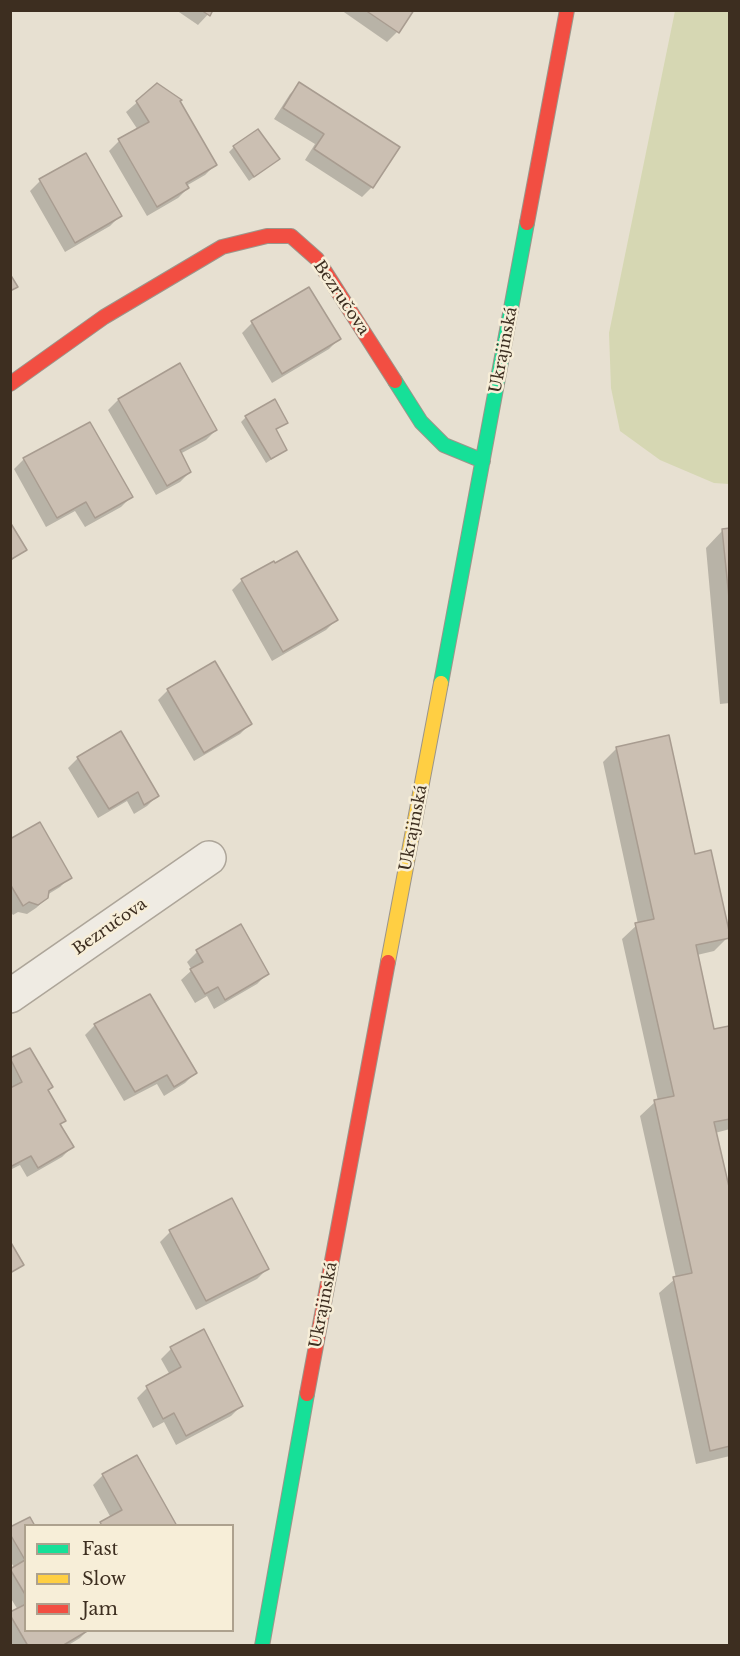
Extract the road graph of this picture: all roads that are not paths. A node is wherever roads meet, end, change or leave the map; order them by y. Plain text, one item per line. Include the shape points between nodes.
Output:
1 (567, 10) edge
2 (10, 384) edge
3 (483, 461) junction
4 (209, 858) dead end
5 (10, 996) edge
6 (262, 1646) edge

1 - 3 main road, Ukrajinská
2 - 3 main road, Bezručova via 104,317 222,247 267,236 291,236 317,259 421,422 444,445
3 - 6 main road, Ukrajinská
4 - 5 street, Bezručova

